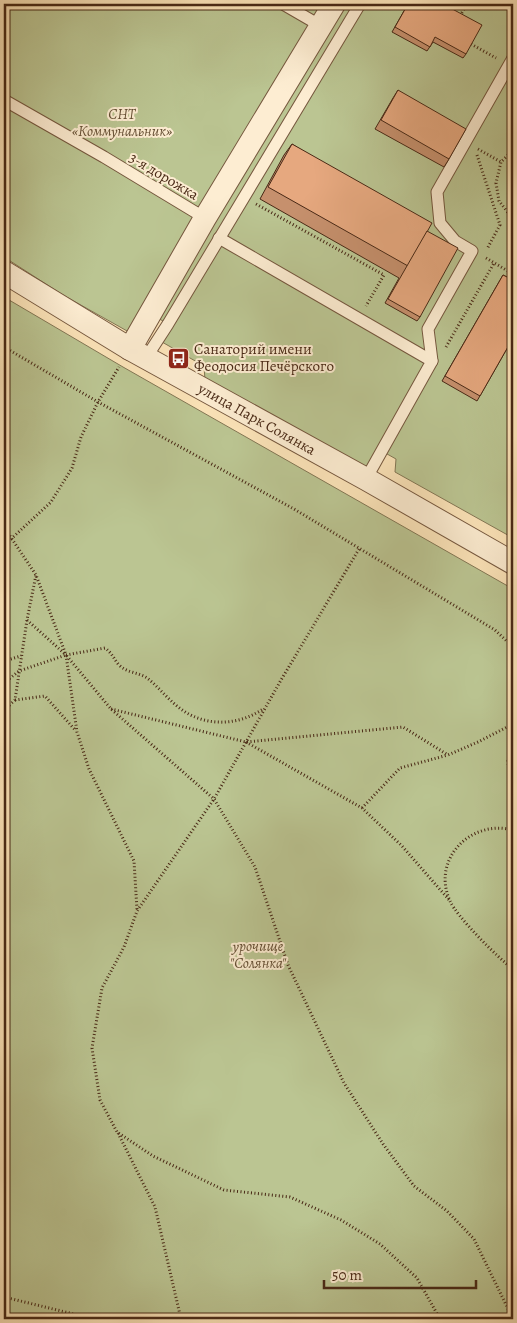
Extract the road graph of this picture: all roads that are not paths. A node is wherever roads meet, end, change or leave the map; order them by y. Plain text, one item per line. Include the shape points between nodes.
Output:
1 (284, 4) edge
2 (334, 4) edge
3 (360, 4) edge
4 (509, 4) edge
5 (513, 6) edge
6 (321, 26) junction
7 (511, 61) edge
8 (4, 100) edge
9 (205, 218) junction
10 (219, 238) junction
11 (4, 272) edge
12 (138, 353) junction
13 (432, 361) junction
14 (366, 479) junction
15 (513, 564) edge

1 - 6 lane
2 - 6 street
3 - 10 lane
4 - 5 lane
6 - 9 street
7 - 13 lane via 438,192 440,222 455,241 472,251 428,329
8 - 9 lane, 3-я дорожка
9 - 12 street
10 - 12 lane
10 - 13 lane
11 - 12 street, улица Парк Солянка
12 - 14 street, улица Парк Солянка
13 - 14 lane
14 - 15 street, улица Парк Солянка

